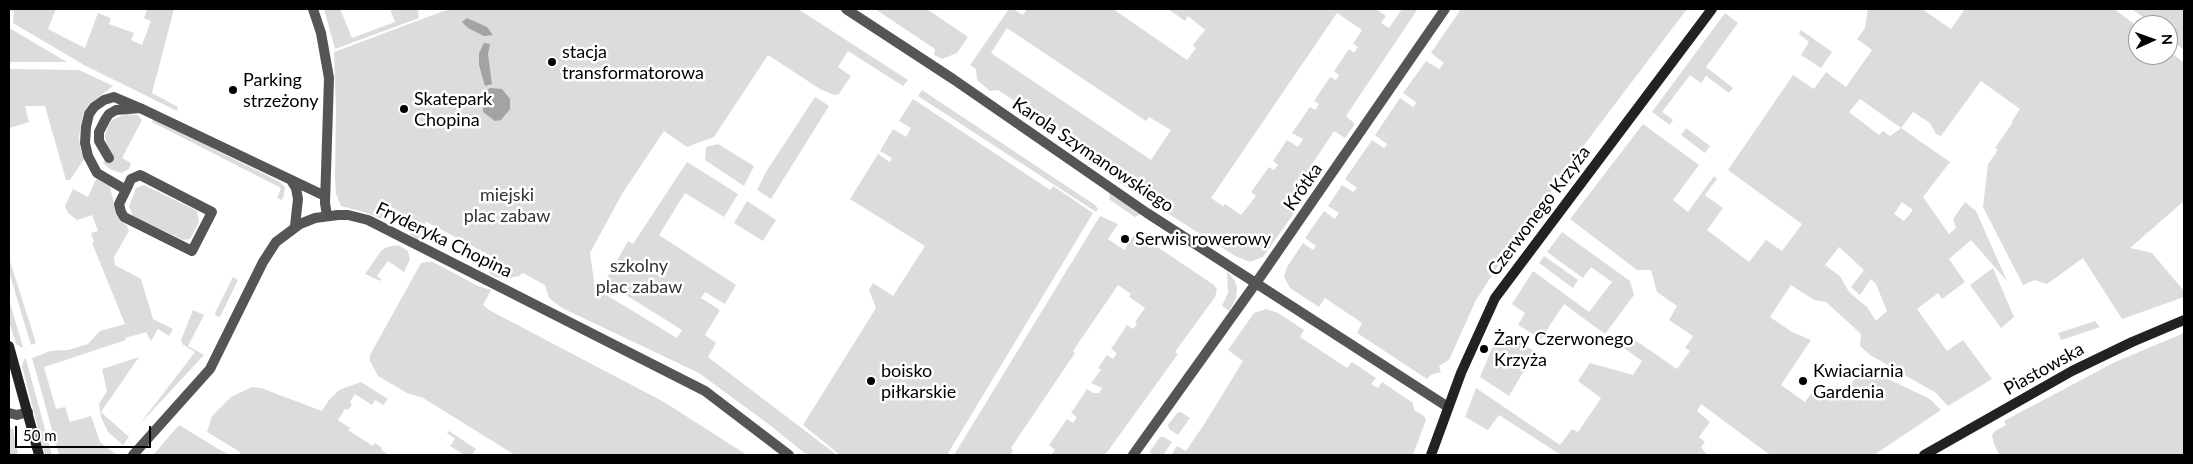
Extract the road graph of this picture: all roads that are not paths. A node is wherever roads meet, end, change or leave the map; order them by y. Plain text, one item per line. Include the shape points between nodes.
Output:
1 (313, 9) edge
2 (846, 9) edge
3 (1445, 9) edge
4 (1712, 9) edge
5 (140, 108) junction
6 (109, 158) dead end
7 (291, 180) junction
8 (126, 190) junction
9 (325, 196) junction
10 (327, 216) junction
11 (295, 226) junction
12 (1256, 283) junction
13 (2184, 320) edge
14 (9, 346) edge
15 (1448, 408) junction
16 (28, 412) junction
17 (9, 413) edge
18 (39, 455) edge
19 (133, 455) edge
20 (789, 455) edge
21 (1133, 455) edge
22 (1431, 455) edge
23 (1924, 455) edge

1 - 9 street via 329,78
2 - 12 street, Karola Szymanowskiego
3 - 12 street, Krótka
4 - 15 street, Czerwonego Krzyża via 1495,298
5 - 6 street via 116,110 104,120 100,141
5 - 7 street
5 - 8 street via 114,96 98,103 87,120 85,143 94,169
7 - 9 street
7 - 11 street via 298,199
8 - 8 street via 119,204 124,217 192,251 202,243 212,212 140,176 131,179
9 - 10 street
10 - 11 street, Fryderyka Chopina
10 - 20 street, Fryderyka Chopina via 348,215 368,220 705,391
11 - 19 street, Fryderyka Chopina via 280,237 263,262 210,369
12 - 15 street, Karola Szymanowskiego
12 - 21 street, Krótka
13 - 23 street, Piastowska via 2072,371
14 - 16 street
15 - 22 street, Czerwonego Krzyża
16 - 17 street
16 - 18 street

